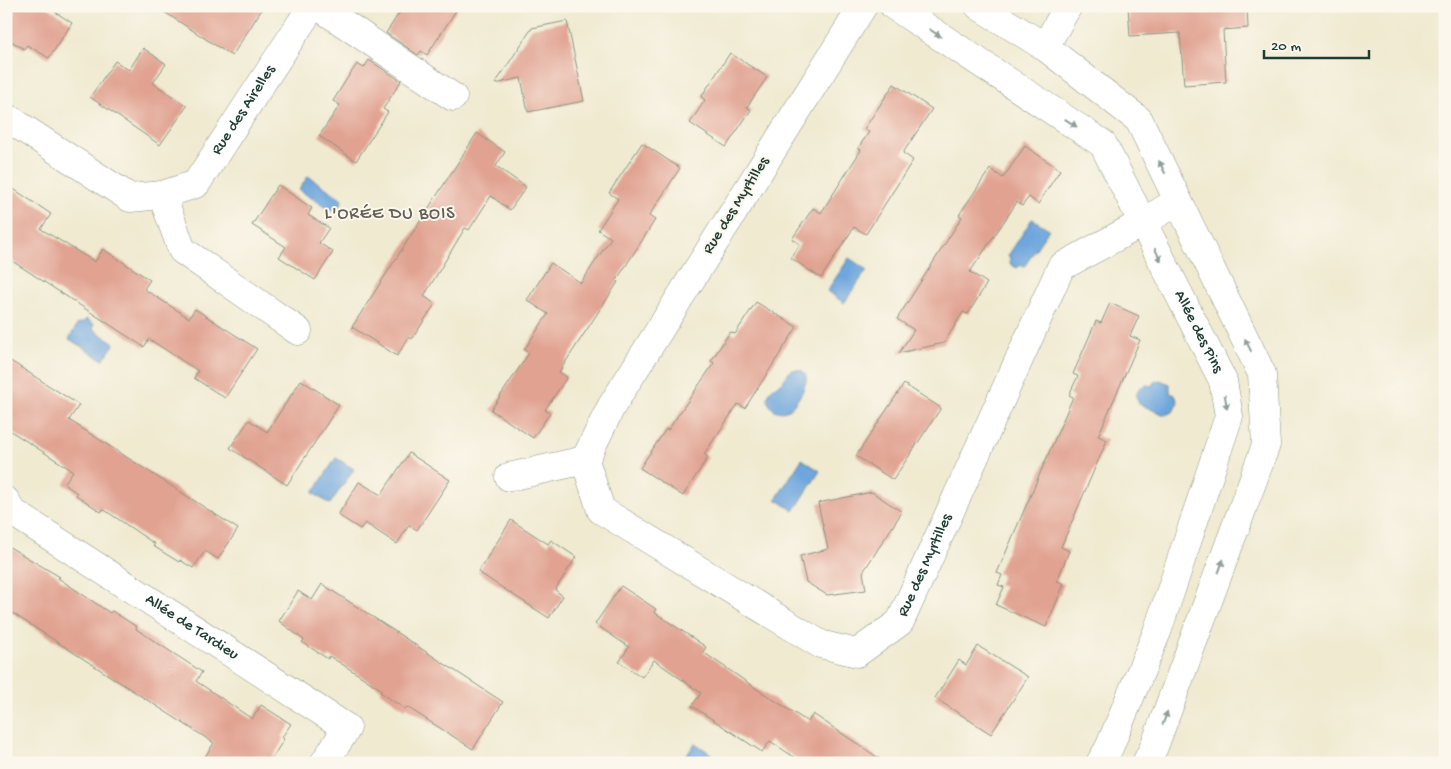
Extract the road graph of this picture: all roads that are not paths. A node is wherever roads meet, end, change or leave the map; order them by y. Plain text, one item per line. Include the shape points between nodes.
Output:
1 (312, 6) edge
2 (318, 6) edge
3 (863, 6) edge
4 (894, 6) edge
5 (979, 6) edge
6 (1068, 6) edge
7 (1045, 47) junction
8 (452, 97) dead end
9 (6, 117) edge
10 (162, 195) junction
11 (1178, 201) junction
12 (1142, 223) junction
13 (298, 332) dead end
14 (585, 460) junction
15 (508, 477) dead end
16 (6, 501) edge
17 (324, 763) edge
18 (1100, 763) edge
19 (1146, 763) edge

1 - 10 street, Rue des Airelles via 196,184
2 - 8 street
3 - 14 street, Rue des Myrtilles via 611,407
4 -> 12 street, Allée des Pins via 1103,144
5 - 7 street
6 - 7 street
11 -> 7 street via 1139,120
9 - 10 street, Rue des Airelles via 130,198
10 - 13 street via 182,250
11 - 12 street, Rue des Myrtilles
19 -> 11 street via 1266,445 1262,374
12 - 14 street, Rue des Myrtilles via 1061,267 900,622 857,652 820,644 601,510
12 -> 18 street, Allée des Pins via 1223,381 1229,416 1157,632
14 - 15 street
16 - 17 street, Allée de Tardieu via 11,511 347,728

